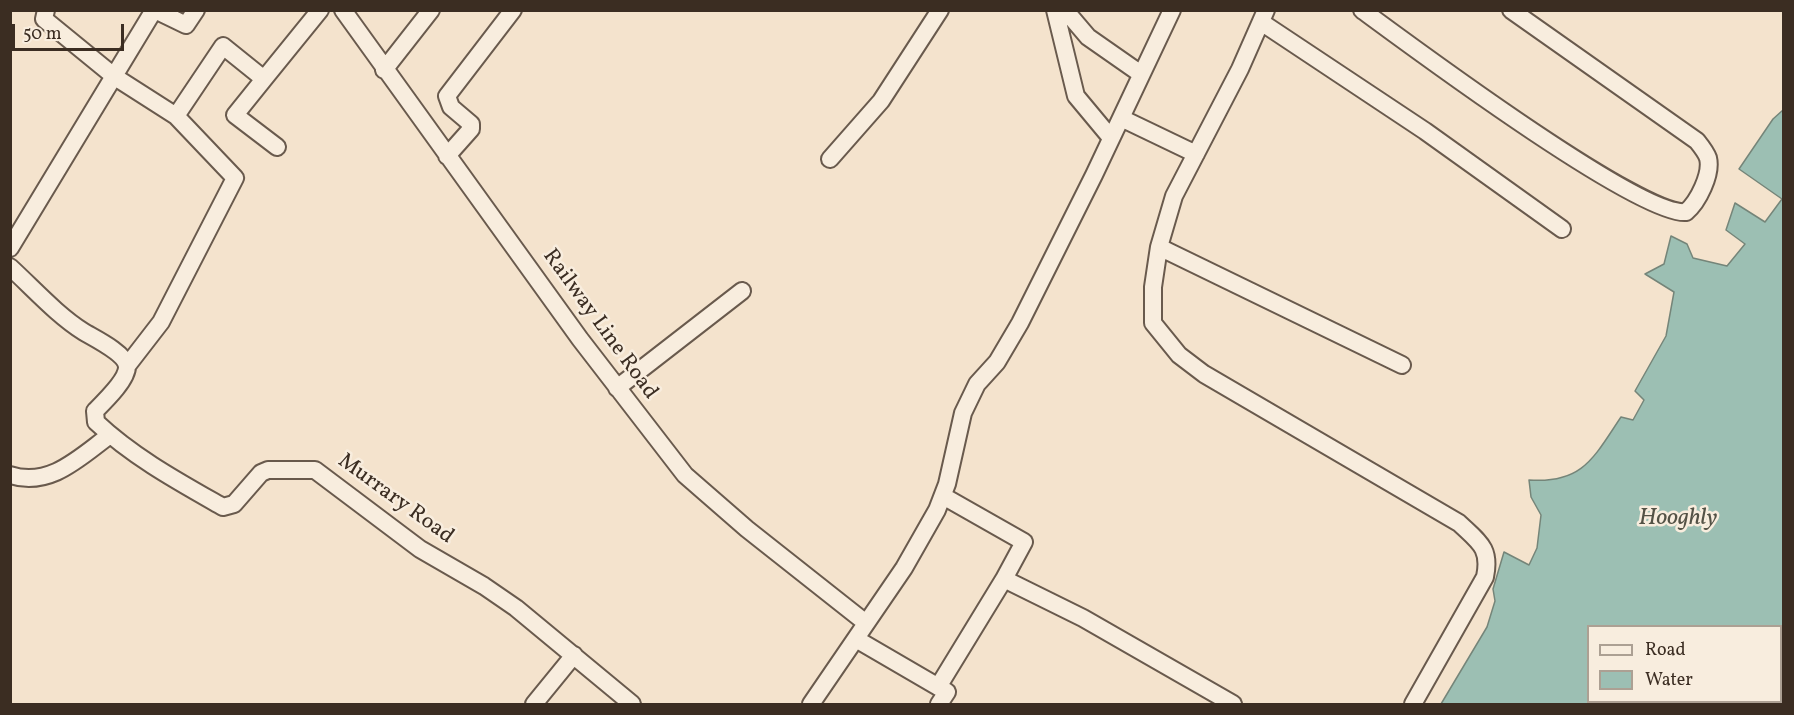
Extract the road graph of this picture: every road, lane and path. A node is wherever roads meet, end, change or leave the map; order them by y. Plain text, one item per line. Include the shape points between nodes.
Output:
1 (46, 10) edge
2 (155, 10) edge
3 (196, 10) edge
4 (320, 10) edge
5 (343, 10) edge
6 (431, 10) edge
7 (513, 10) edge
8 (940, 10) edge
9 (1055, 10) edge
10 (1065, 10) edge
11 (1172, 10) edge
12 (1362, 10) edge
13 (1511, 10) edge
14 (1264, 16) edge
15 (384, 70) junction
16 (1141, 74) junction
17 (115, 77) junction
18 (264, 79) junction
19 (176, 116) junction
20 (1121, 118) junction
21 (1111, 138) junction
22 (277, 147) dead end
23 (1196, 154) junction
24 (447, 156) junction
25 (830, 159) dead end
26 (1562, 229) dead end
27 (10, 248) edge
28 (1159, 248) junction
29 (10, 267) edge
30 (742, 291) dead end
31 (1402, 365) dead end
32 (127, 366) junction
33 (617, 388) junction
34 (110, 435) junction
35 (10, 475) edge
36 (943, 496) junction
37 (1004, 579) junction
38 (866, 623) junction
39 (856, 639) junction
40 (574, 655) junction
41 (938, 687) junction
42 (534, 705) edge
43 (632, 705) edge
44 (812, 705) edge
45 (939, 705) edge
46 (1233, 705) edge
47 (1413, 705) edge

1 - 17 street via 44,19
2 - 3 street via 186,26
2 - 17 street
4 - 18 street
5 - 15 street, Railway Line Road
6 - 15 street
7 - 24 street via 447,96 452,107 471,124
8 - 25 street via 881,101
9 - 21 street via 1076,96
10 - 16 street via 1088,37
11 - 16 street
12 - 13 street via 1470,89 1604,177 1669,211 1686,212 1692,207 1706,179 1709,159 1697,141
14 - 23 street
14 - 26 street
15 - 24 street, Railway Line Road
16 - 20 street
17 - 19 street
17 - 27 street
18 - 19 street via 223,46
18 - 22 street via 234,115
19 - 32 street, Murrary Road via 236,177 161,322
20 - 21 street
20 - 23 street
21 - 36 street via 1020,322 997,362 977,384 963,413
23 - 28 street via 1174,196
24 - 33 street, Railway Line Road
28 - 31 street
28 - 47 street via 1153,323 1179,355 1204,374 1459,523 1486,551 1485,577
29 - 32 street via 81,330 111,348
30 - 33 street
32 - 34 street, Murrary Road via 114,391 95,411 96,422
33 - 38 street, Railway Line Road via 685,475
34 - 35 street via 52,475
34 - 40 street, Murrary Road via 223,507 234,504 268,470 315,470 420,549 484,586
36 - 37 street via 1024,542
36 - 38 street via 904,568
37 - 41 street
37 - 46 street via 1083,618
38 - 39 street
39 - 41 street
39 - 44 street
40 - 42 street
40 - 43 street, Murrary Road
41 - 45 street via 947,692

